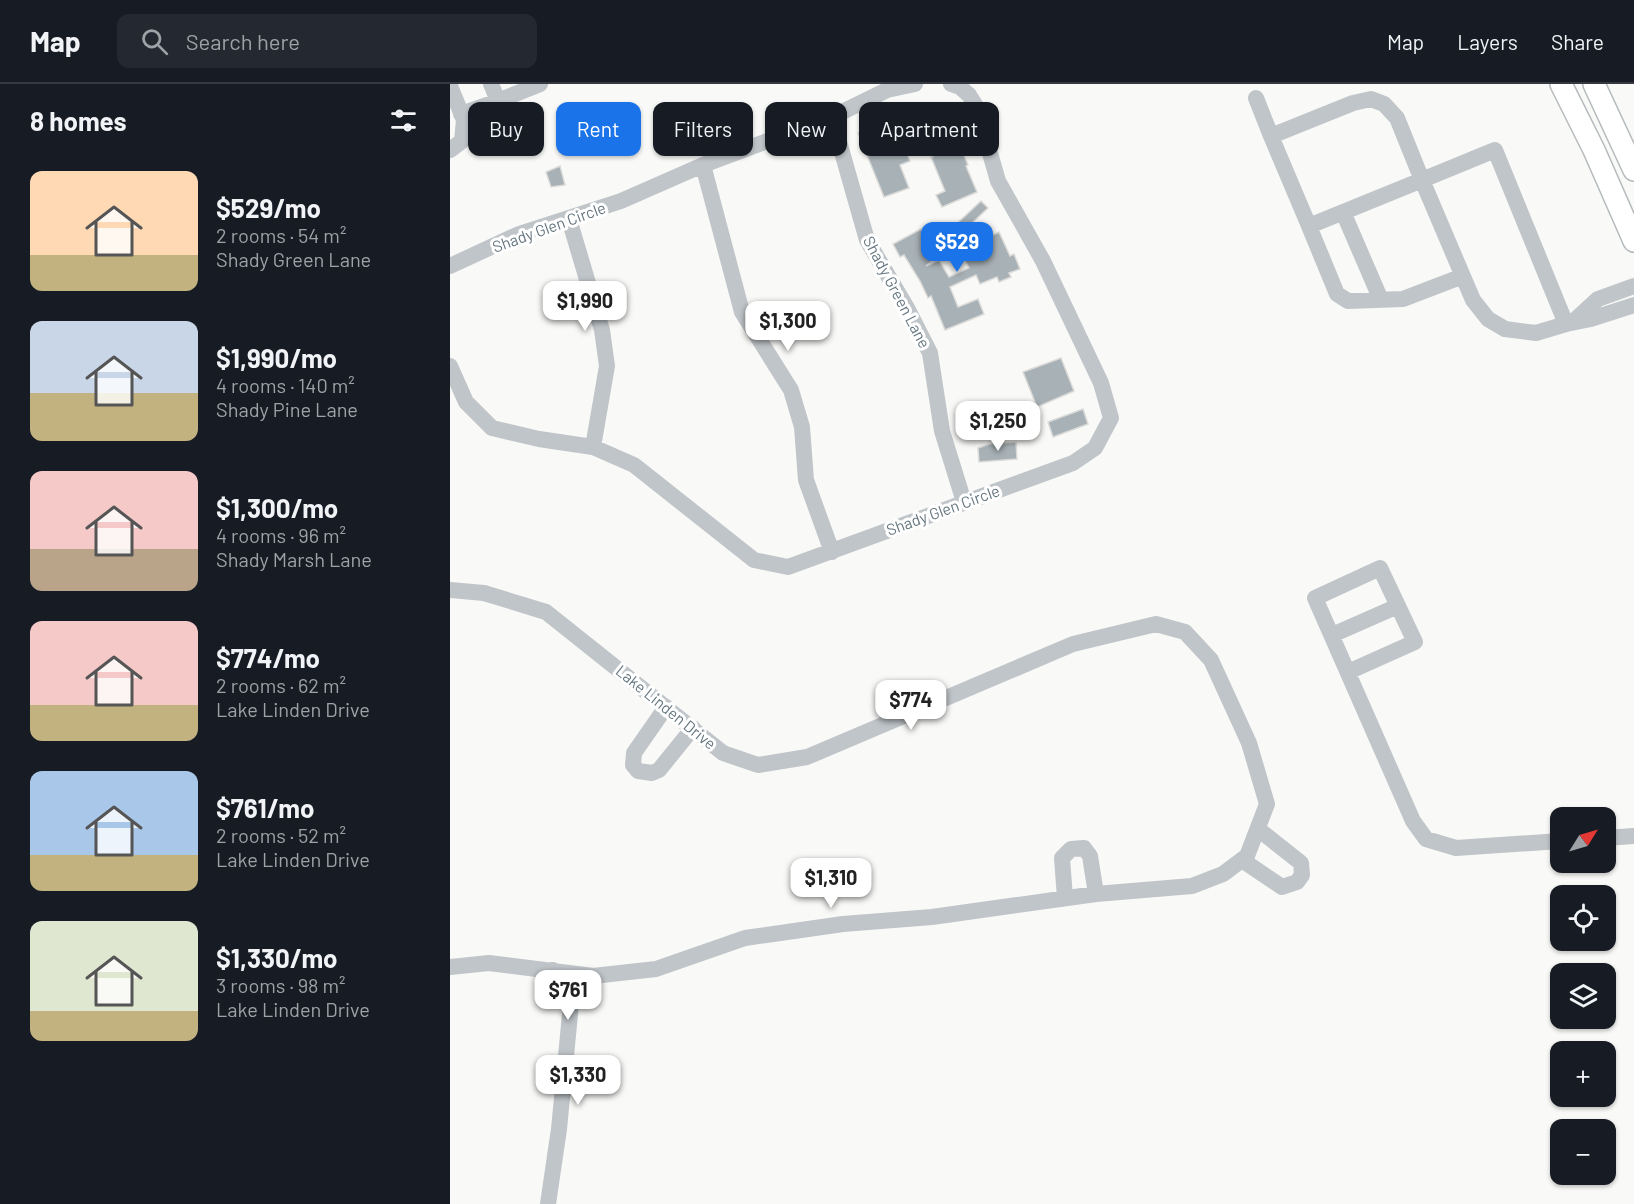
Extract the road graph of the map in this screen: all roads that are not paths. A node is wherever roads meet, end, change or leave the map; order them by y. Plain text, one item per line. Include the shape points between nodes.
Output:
1 (491, 84) edge
2 (915, 84) edge
3 (951, 84) edge
4 (1561, 84) edge
5 (1594, 84) edge
6 (535, 85) edge
7 (450, 86) edge
8 (886, 87) edge
9 (1256, 98) dead end
10 (498, 100) junction
11 (847, 109) edge
12 (461, 114) junction
13 (1271, 136) junction
14 (765, 142) edge
15 (450, 150) edge
16 (843, 156) edge
17 (703, 165) junction
18 (1634, 170) edge
19 (1422, 180) junction
20 (1343, 212) junction
21 (569, 219) junction
22 (1309, 226) junction
23 (1634, 241) edge
24 (450, 266) edge
25 (1463, 276) junction
26 (1634, 286) edge
27 (1381, 300) junction
28 (1634, 305) edge
29 (1570, 323) junction
30 (450, 366) edge
31 (593, 447) junction
32 (964, 502) junction
33 (832, 552) junction
34 (450, 590) edge
35 (1398, 606) junction
36 (1332, 635) junction
37 (1348, 672) junction
38 (666, 707) junction
39 (693, 729) junction
40 (1258, 829) junction
41 (1634, 836) edge
42 (1616, 837) edge
43 (1550, 842) edge
44 (1242, 860) junction
45 (1096, 894) junction
46 (1065, 898) junction
47 (450, 967) edge
48 (553, 970) junction
49 (593, 976) junction
50 (571, 1004) junction
51 (548, 1204) edge

1 - 10 street
2 - 8 street, Shady Glen Circle
3 - 32 street, Shady Glen Circle via 969,94 977,108 998,181 1043,261 1101,383 1111,418 1095,448 1073,463
4 - 23 main road
5 - 18 main road
6 - 10 street
7 - 12 street
8 - 11 street, Shady Glen Circle
9 - 13 street
10 - 12 street
12 - 15 street via 462,141
13 - 19 street via 1371,99 1384,104 1397,118
13 - 22 street
14 - 17 street, Shady Glen Circle
16 - 32 street, Shady Green Lane via 867,240 930,353 942,431
17 - 21 street, Shady Glen Circle
17 - 33 street via 742,312 791,390 802,427 806,480
19 - 20 street
19 - 25 street
19 - 29 street via 1494,150
20 - 22 street
20 - 27 street
21 - 24 street, Shady Glen Circle via 519,234
21 - 31 street via 602,330 607,366
22 - 27 street via 1337,294 1348,301
25 - 27 street via 1415,296
25 - 29 street via 1483,313 1505,329 1536,333
26 - 29 street via 1598,299
28 - 29 street
30 - 31 street, Shady Glen Circle via 466,402 492,428
31 - 33 street, Shady Glen Circle via 634,465 754,560 788,567
32 - 33 street, Shady Glen Circle
34 - 38 street, Lake Linden Drive via 484,593 546,612
35 - 36 street
35 - 36 street via 1380,568 1315,598
35 - 37 street via 1415,642
36 - 37 street
37 - 43 street via 1413,821 1426,839 1456,848
38 - 39 street, Lake Linden Drive
38 - 39 street via 634,753 633,765 638,771 659,770
39 - 40 street, Lake Linden Drive via 723,753 758,765 807,758 1073,644 1156,624 1185,632 1211,660 1249,742 1268,804
40 - 44 street, Lake Linden Drive
40 - 44 street via 1301,863 1302,875 1297,882 1282,887
41 - 42 street
44 - 45 street, Lake Linden Drive via 1223,874 1192,886
45 - 46 street, Lake Linden Drive
45 - 46 street via 1090,856 1084,848 1071,849 1062,858
46 - 49 street, Lake Linden Drive via 745,938 656,969
47 - 48 street, Lake Linden Drive via 489,963
48 - 49 street, Lake Linden Drive
48 - 50 street
49 - 50 street
50 - 51 street

